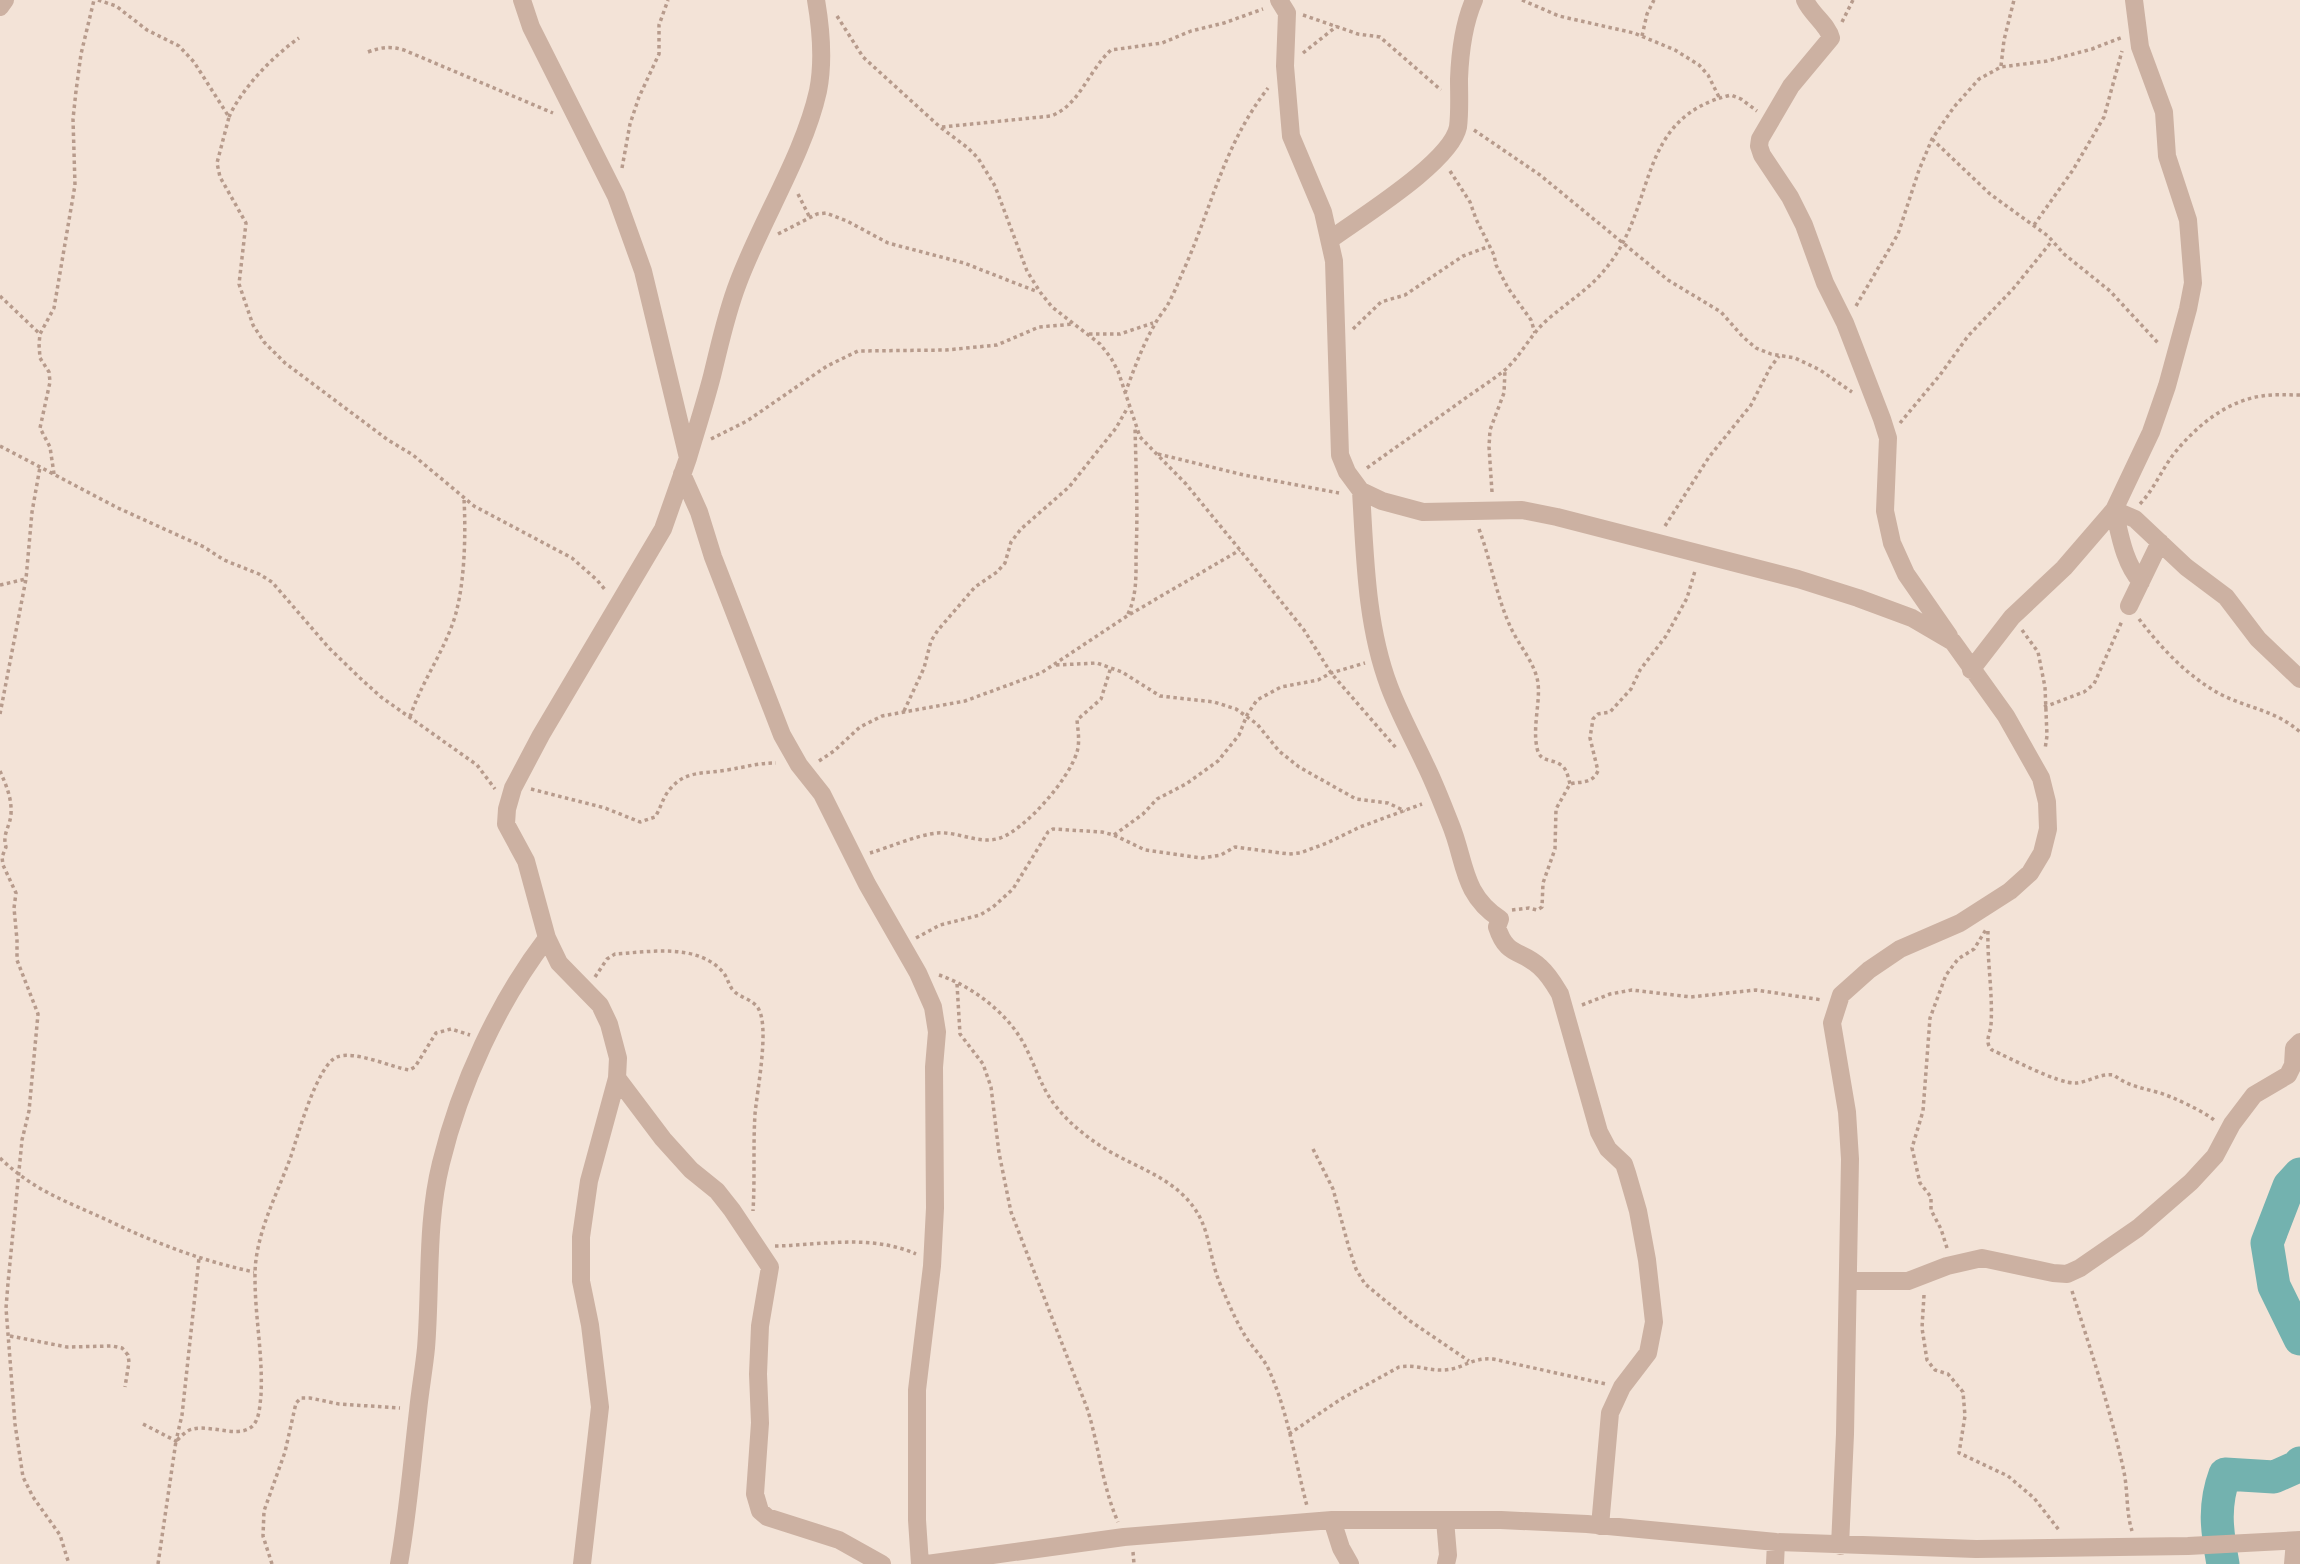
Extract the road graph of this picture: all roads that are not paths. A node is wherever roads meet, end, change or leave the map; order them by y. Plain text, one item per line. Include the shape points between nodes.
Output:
1 (5, 0) edge
2 (522, 0) edge
3 (816, 0) edge
4 (1474, 0) edge
5 (1805, 0) edge
6 (2134, 0) edge
7 (1280, 1) edge
8 (0, 7) edge
9 (1331, 239) junction
10 (687, 458) junction
11 (1358, 490) junction
12 (2121, 513) junction
13 (2160, 542) junction
14 (2141, 582) junction
15 (2129, 606) road end
16 (1953, 642) junction
17 (1971, 670) junction
18 (2300, 679) edge
19 (547, 938) junction
20 (2300, 1042) edge
21 (617, 1078) junction
22 (1849, 1282) junction
23 (1332, 1520) junction
24 (1444, 1520) junction
25 (1600, 1526) junction
26 (2297, 1540) edge
27 (1776, 1542) junction
28 (1840, 1546) junction
29 (399, 1564) edge
30 (582, 1564) edge
31 (882, 1564) edge
32 (920, 1564) edge
33 (927, 1564) edge
34 (1350, 1564) edge
35 (1446, 1564) edge
36 (1775, 1564) edge
37 (2293, 1564) edge

1 - 8 street
2 - 10 street via 531,27 616,196 643,271
3 - 10 street via 821,65 811,116 722,328
4 - 9 street via 1459,75 1455,135 1447,149
5 - 16 street via 1831,38 1791,86 1759,146 1804,225 1888,438 1885,511 1892,543 1906,574
6 - 12 street via 2140,47 2164,112 2167,156 2184,202 2193,283 2167,386
7 - 9 street via 1287,13 1285,66 1291,136
9 - 11 street via 1340,455
10 - 19 street via 663,529 516,783 507,809 506,824 526,861
10 - 32 street via 782,735 822,794 933,1007 937,1032 932,1266 917,1390
11 - 16 street via 1423,512 1522,510 1613,530 1858,598 1913,618
11 - 25 street via 1369,602 1388,686 1451,824 1480,905 1500,919 1497,927 1506,947 1551,978 1565,1011 1599,1132 1623,1164 1638,1211 1654,1322 1652,1340 1610,1413
12 - 13 street
12 - 14 street via 2125,554
12 - 17 street via 2012,617
13 - 14 street
13 - 18 street via 2226,597 2258,639
14 - 15 street
16 - 17 street
17 - 22 street via 2006,716 2041,778 2048,829 2042,853 2030,873 1997,900 1960,923 1900,949 1840,995 1832,1023 1847,1112
19 - 21 street via 559,963 600,1005 618,1058
19 - 29 street via 486,1040 440,1164 426,1347
20 - 22 street via 2294,1048 2288,1075 2254,1095 2215,1156 2168,1204 2080,1268 2067,1274 1982,1258 1908,1282
21 - 30 street via 589,1181 581,1237 581,1281 600,1407
21 - 31 street via 663,1139 717,1191 770,1267 760,1326 756,1504 766,1517 839,1540
22 - 28 street
23 - 24 street
23 - 33 street via 1124,1537
23 - 34 street
24 - 25 street
24 - 35 street
25 - 27 street
26 - 28 street via 1976,1549
26 - 37 street
27 - 28 street
27 - 36 street

